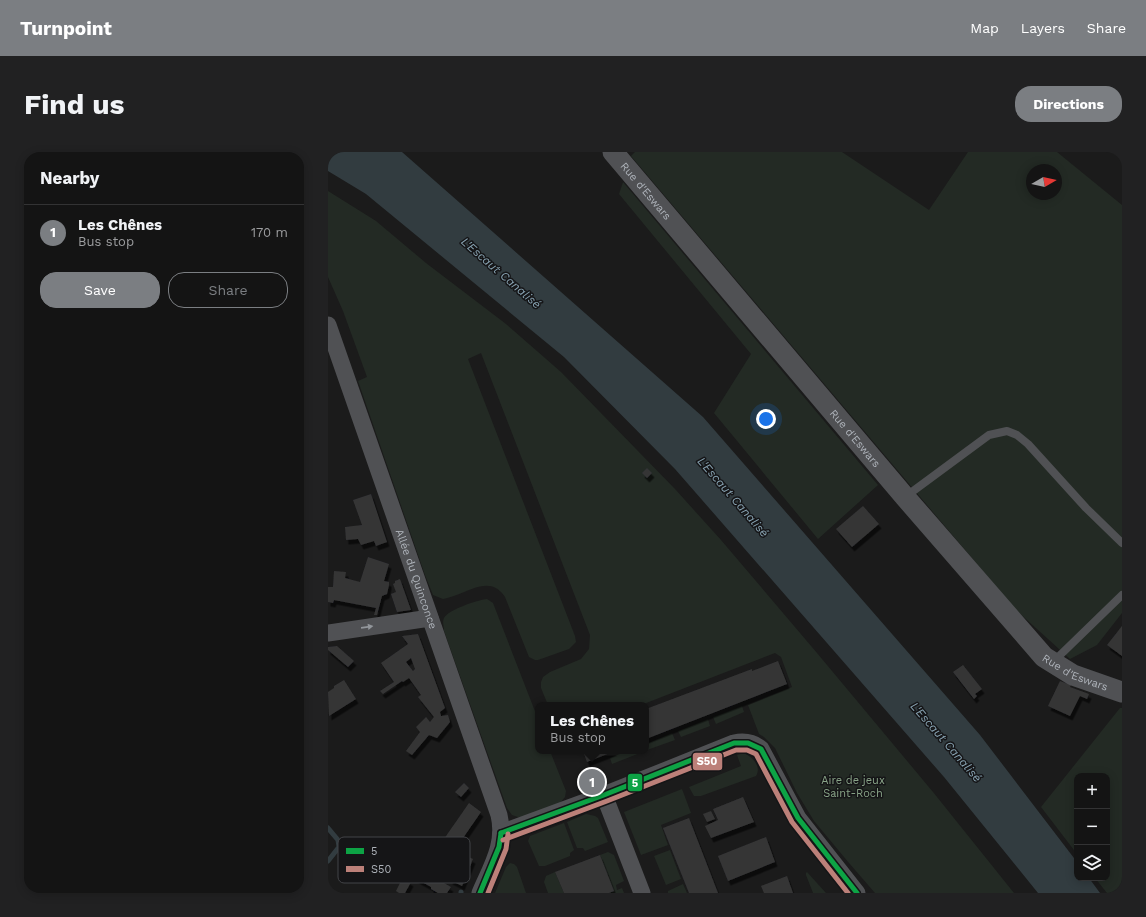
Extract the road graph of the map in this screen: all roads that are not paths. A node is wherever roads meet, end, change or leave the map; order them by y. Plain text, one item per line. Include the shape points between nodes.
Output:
1 (613, 152) edge
2 (328, 325) edge
3 (905, 497) junction
4 (1122, 543) edge
5 (1122, 595) edge
6 (430, 618) junction
7 (328, 633) edge
8 (1052, 662) junction
9 (1122, 692) edge
10 (604, 795) junction
11 (501, 833) junction
12 (480, 893) edge
13 (642, 893) edge
14 (857, 893) edge

1 - 3 street, Rue d'Eswars
2 - 6 street, Allée du Quinconce
3 - 4 lane via 989,435 1008,431 1028,444 1086,508
3 - 8 street, Rue d'Eswars via 1044,657
5 - 8 lane
7 -> 6 street
6 - 11 street, Allée du Quinconce via 496,805
8 - 9 street, Rue d'Eswars via 1073,675
10 - 11 street
10 - 13 street
10 - 14 street via 734,743 753,744 761,749 804,828
11 - 12 street via 499,847

